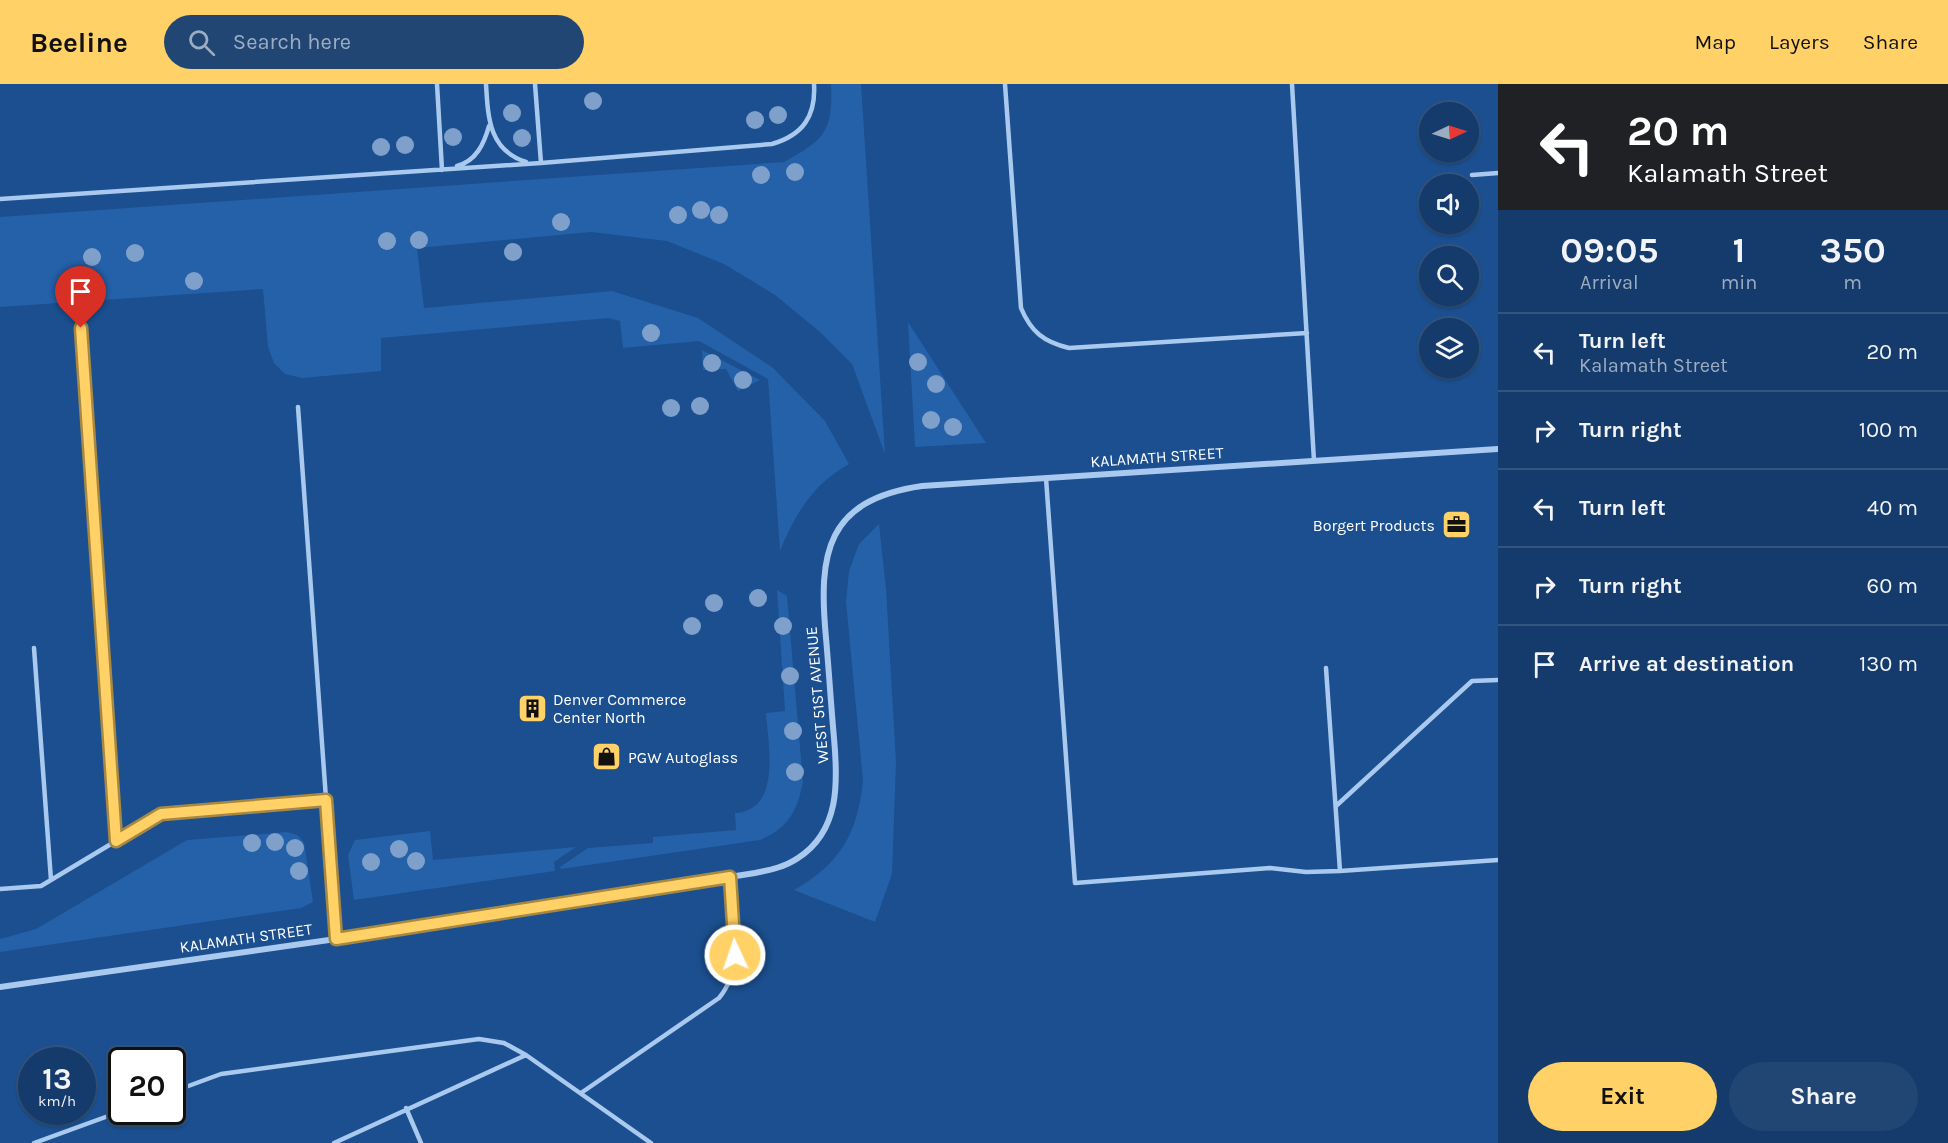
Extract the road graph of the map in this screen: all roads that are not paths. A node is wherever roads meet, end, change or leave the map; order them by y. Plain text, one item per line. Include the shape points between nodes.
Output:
1 (436, 84) edge
2 (486, 84) edge
3 (536, 84) edge
4 (814, 84) edge
5 (1005, 84) edge
6 (1292, 84) edge
7 (489, 120) junction
8 (541, 163) junction
9 (444, 169) junction
10 (1498, 173) edge
11 (1479, 174) edge
12 (0, 199) edge
13 (81, 328) dead end
14 (1307, 333) junction
15 (298, 407) dead end
16 (1498, 449) edge
17 (1314, 461) junction
18 (1046, 478) junction
19 (835, 535) joint
20 (34, 648) dead end
21 (1326, 668) dead end
22 (1498, 680) edge
23 (326, 800) junction
24 (1336, 806) junction
25 (116, 841) junction
26 (810, 848) joint
27 (1498, 860) edge
28 (1340, 871) junction
29 (730, 877) junction
30 (51, 880) junction
31 (0, 889) edge
32 (336, 939) junction
33 (0, 987) edge
34 (526, 1055) junction
35 (186, 1087) edge
36 (581, 1093) junction
37 (406, 1108) junction
38 (108, 1115) edge
39 (34, 1143) edge
40 (334, 1143) edge
41 (421, 1143) edge
42 (651, 1143) edge

1 - 9 lane
2 - 7 lane
3 - 8 lane
4 - 8 lane via 815,101 810,117 801,130 780,142
5 - 14 lane via 1021,308 1038,336 1069,348
6 - 14 lane
7 - 8 lane via 498,144 510,155 525,162
7 - 9 lane via 485,142 476,155 463,165
8 - 9 lane
9 - 12 lane
10 - 11 lane
13 - 25 lane
14 - 17 lane
15 - 23 lane
16 - 17 street, KALAMATH STREET
17 - 18 street, KALAMATH STREET
18 - 19 street, KALAMATH STREET via 904,489 856,509
18 - 28 lane via 1076,883 1270,868
19 - 26 street, WEST 51ST AVENUE via 827,553 822,590 837,786 829,821
20 - 30 lane
21 - 24 lane
22 - 24 lane via 1472,681
23 - 25 lane via 161,814
23 - 32 lane
24 - 28 lane
25 - 30 lane
26 - 29 street, KALAMATH STREET via 780,867
27 - 28 lane
29 - 32 street, KALAMATH STREET
29 - 36 lane via 735,962 730,985 720,998
30 - 31 lane via 41,886
32 - 33 street, KALAMATH STREET
34 - 35 lane via 504,1043 459,1040 221,1074
34 - 36 lane
34 - 37 lane
36 - 42 lane
37 - 40 lane
37 - 41 lane
38 - 39 lane

